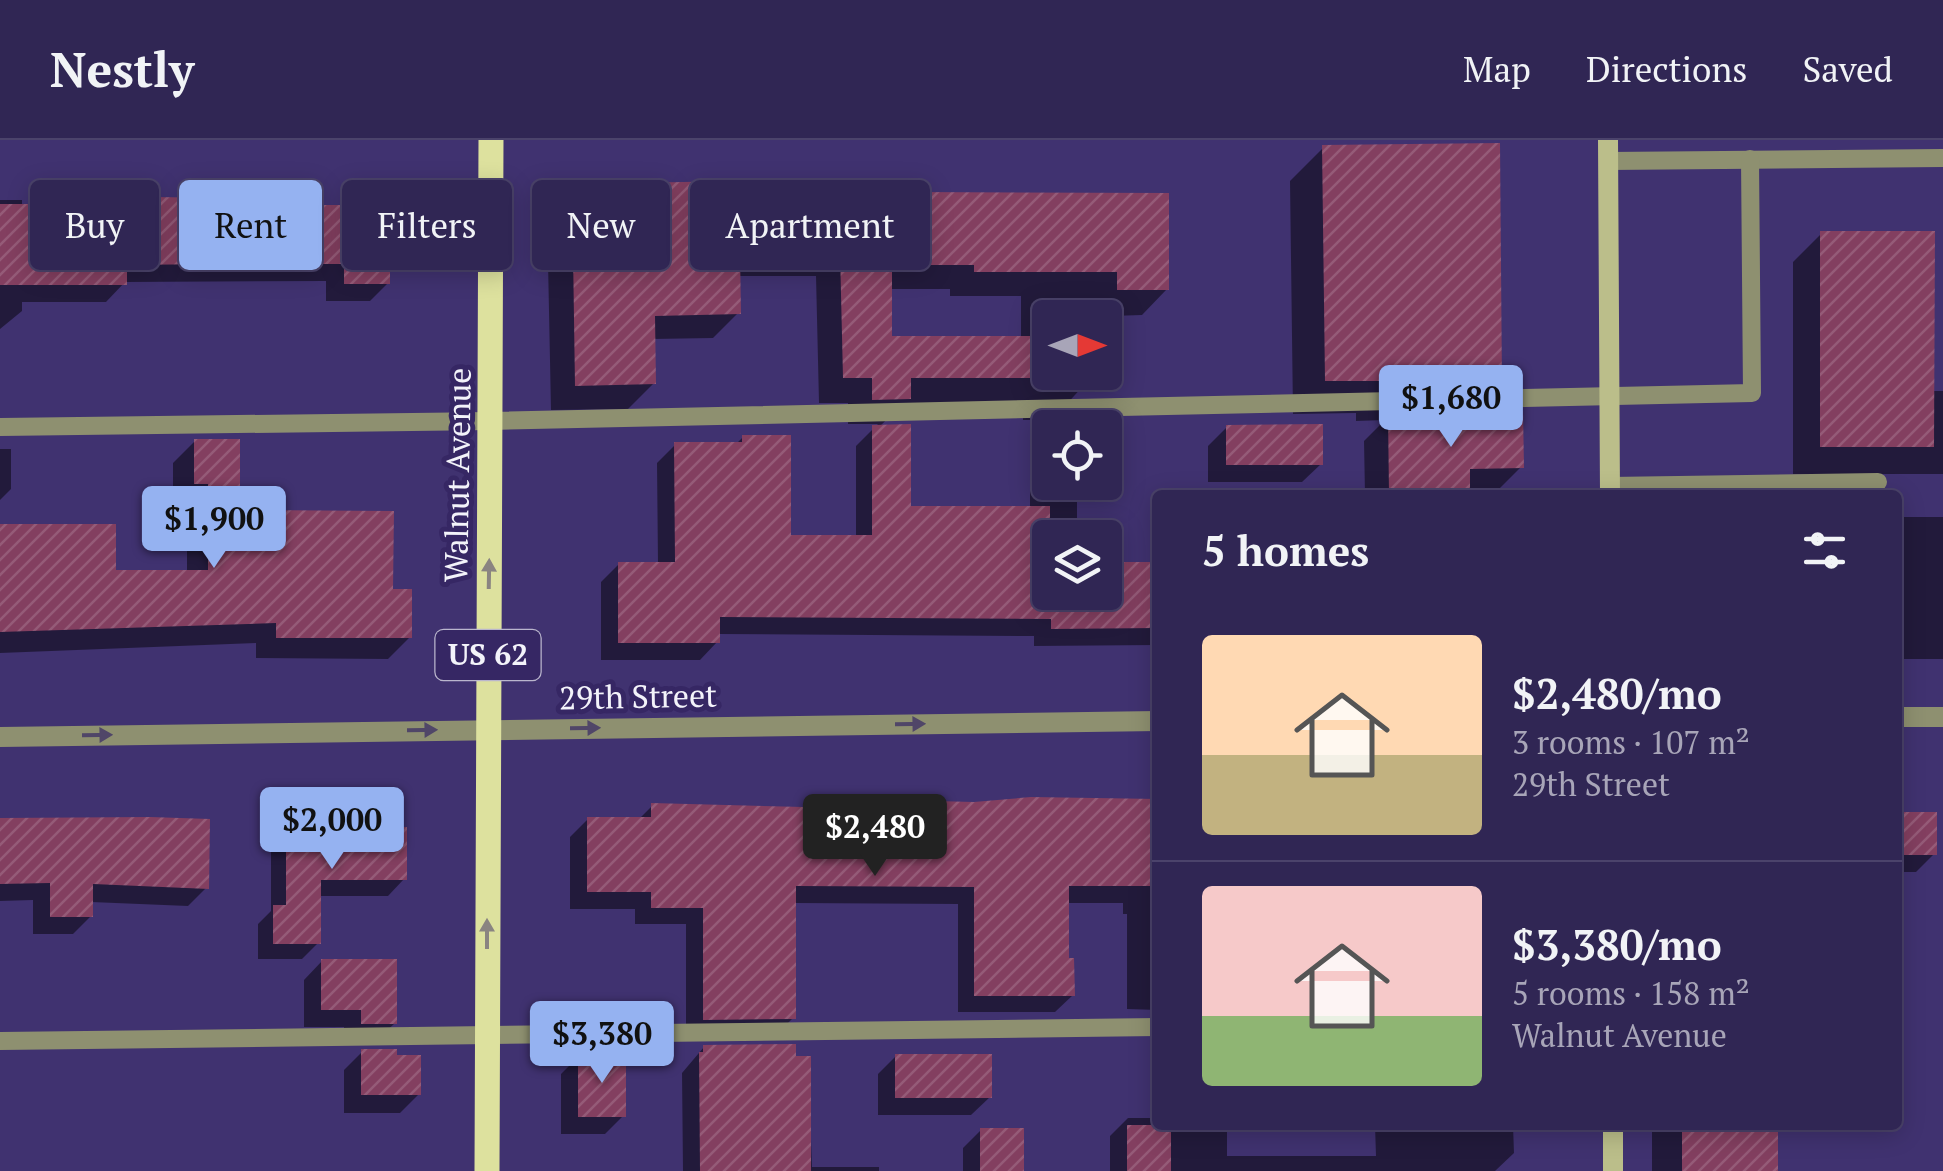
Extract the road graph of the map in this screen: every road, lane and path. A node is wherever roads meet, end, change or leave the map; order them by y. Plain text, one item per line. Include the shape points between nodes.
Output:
1 (491, 140) edge
2 (1608, 150) edge
3 (1943, 158) edge
4 (1750, 160) junction
5 (1610, 393) junction
6 (491, 421) junction
7 (0, 426) edge
8 (1878, 482) dead end
9 (1770, 489) edge
10 (1610, 490) edge
11 (1690, 490) edge
12 (1902, 717) edge
13 (1943, 717) edge
14 (1152, 721) edge
15 (487, 729) junction
16 (0, 737) edge
17 (1152, 1027) edge
18 (487, 1032) junction
19 (0, 1041) edge
20 (1613, 1130) edge
21 (487, 1171) edge
22 (1613, 1171) edge

1 - 6 main road, Walnut Avenue / US 62
2 - 4 lane
2 - 5 main road
3 - 4 lane
4 - 5 lane via 1752,392
5 - 6 lane
5 - 10 main road
6 - 7 lane
15 -> 6 main road, Walnut Avenue / US 62
8 - 9 lane
9 - 11 lane
12 - 13 street
15 -> 14 street, 29th Street
16 -> 15 street, 29th Street
18 -> 15 main road, Walnut Avenue / US 62
17 - 18 lane
18 - 19 lane
18 - 21 main road, Walnut Avenue / US 62
20 - 22 main road

